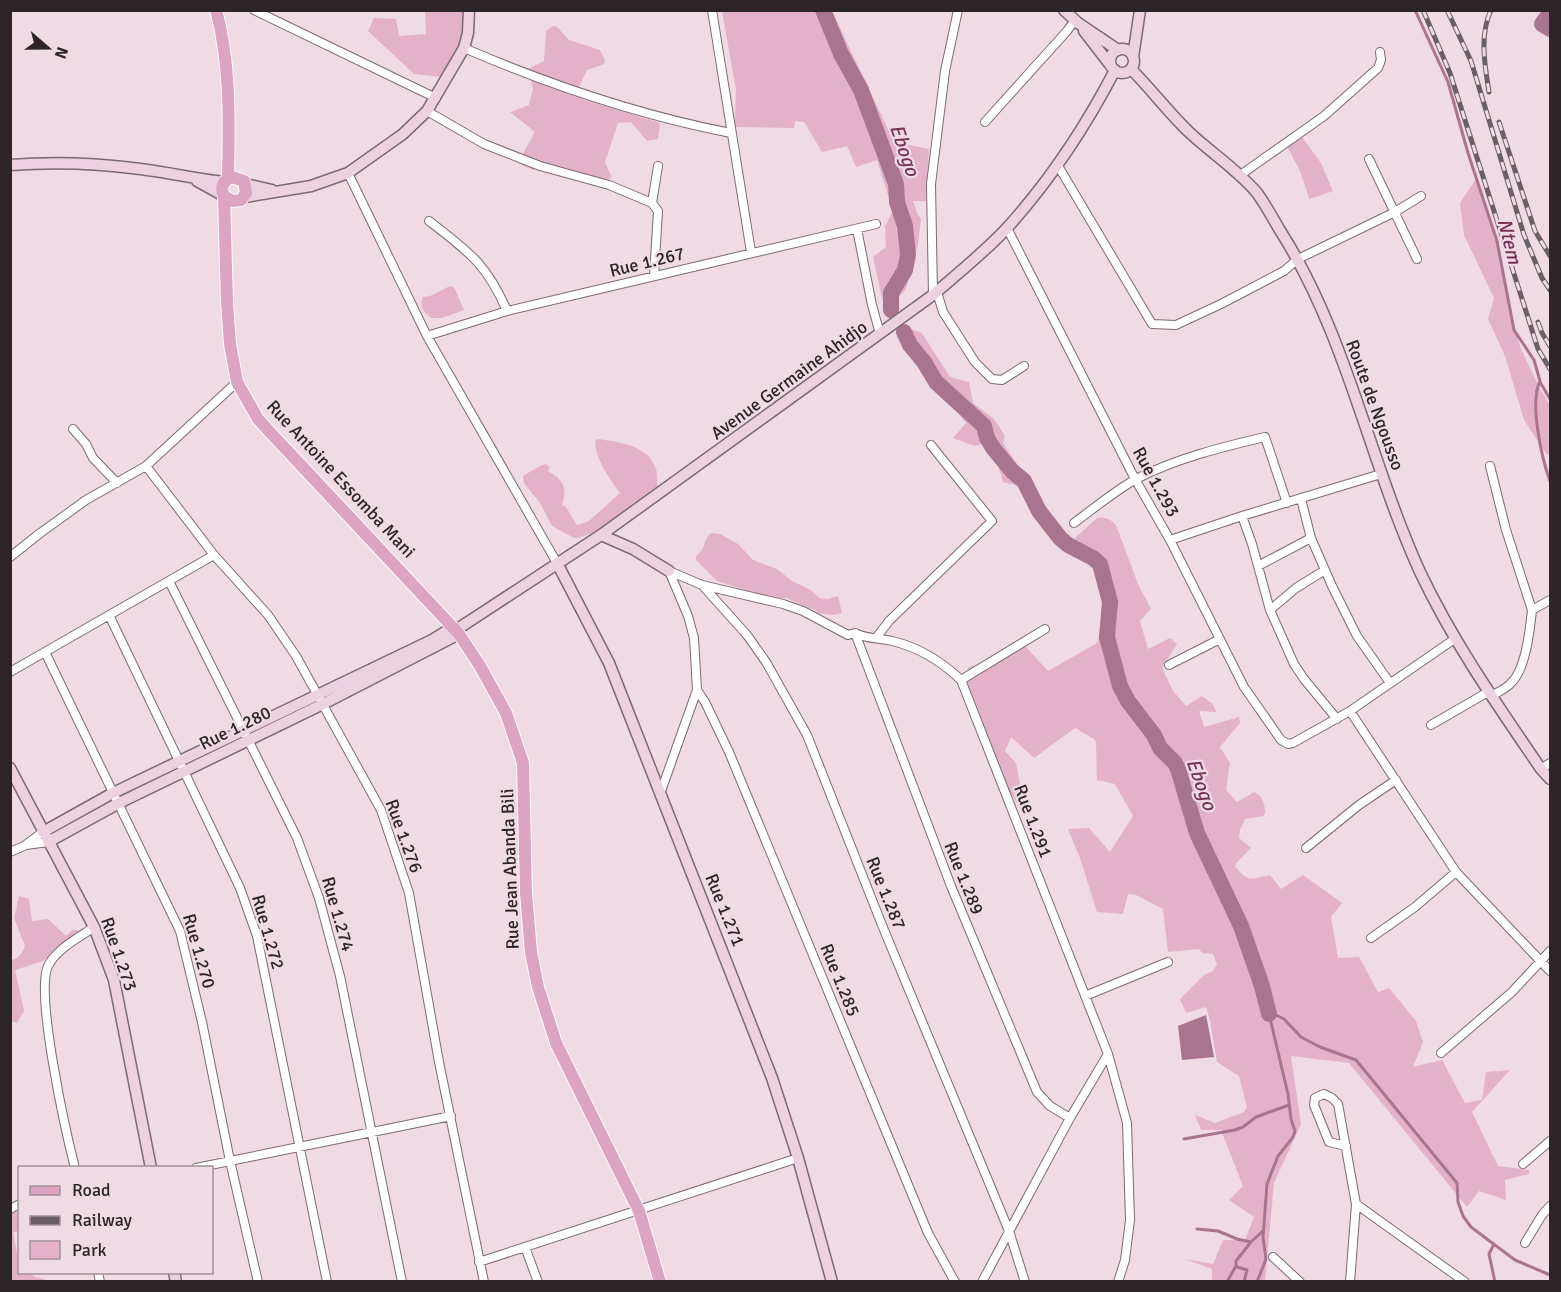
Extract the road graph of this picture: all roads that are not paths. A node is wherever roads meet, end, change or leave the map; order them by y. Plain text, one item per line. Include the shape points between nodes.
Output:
1 (216, 10) edge
2 (254, 10) edge
3 (469, 10) edge
4 (711, 10) edge
5 (958, 10) edge
6 (1064, 10) edge
7 (1139, 10) edge
8 (1077, 22) junction
9 (464, 48) junction
10 (1121, 50) junction
11 (1380, 52) dead end
12 (1133, 57) junction
13 (1121, 70) junction
14 (436, 98) junction
15 (427, 111) junction
16 (985, 122) dead end
17 (731, 133) junction
18 (1369, 159) dead end
19 (1057, 164) junction
20 (10, 165) edge
21 (658, 166) dead end
22 (348, 173) junction
23 (1239, 176) junction
24 (194, 179) junction
25 (237, 186) junction
26 (224, 196) junction
27 (1421, 196) dead end
28 (652, 203) junction
29 (1395, 212) junction
30 (429, 221) dead end
31 (876, 224) dead end
32 (1007, 228) junction
33 (857, 229) junction
34 (225, 233) junction
35 (751, 252) junction
36 (1298, 259) junction
37 (1417, 259) dead end
38 (654, 276) junction
39 (935, 294) junction
40 (507, 311) junction
41 (880, 334) junction
42 (427, 336) junction
43 (1024, 366) dead end
44 (237, 382) junction
45 (73, 429) dead end
46 (932, 445) dead end
47 (146, 466) junction
48 (1490, 466) dead end
49 (1381, 474) junction
50 (1135, 479) junction
51 (117, 483) junction
52 (1302, 499) junction
53 (1287, 503) junction
54 (1242, 516) junction
55 (1074, 523) dead end
56 (601, 535) junction
57 (1311, 538) junction
58 (1170, 540) junction
59 (214, 555) junction
60 (10, 557) edge
61 (557, 563) junction
62 (1258, 566) junction
63 (1325, 570) junction
64 (669, 571) junction
65 (169, 581) junction
66 (702, 585) junction
67 (1551, 600) edge
68 (1270, 610) junction
69 (1532, 610) junction
70 (109, 615) junction
71 (1046, 629) dead end
72 (456, 631) junction
73 (855, 633) junction
74 (876, 638) junction
75 (1456, 638) junction
76 (1220, 639) junction
77 (45, 652) junction
78 (1169, 665) dead end
79 (10, 672) edge
80 (961, 680) junction
81 (1390, 683) junction
82 (697, 690) junction
83 (317, 694) junction
84 (1490, 694) junction
85 (323, 704) junction
86 (1350, 711) junction
87 (1337, 719) junction
88 (1431, 725) dead end
89 (245, 735) junction
90 (179, 761) junction
91 (1546, 766) edge
92 (10, 768) edge
93 (184, 772) junction
94 (1551, 779) edge
95 (1396, 780) junction
96 (660, 794) junction
97 (116, 798) junction
98 (46, 837) junction
99 (1306, 848) dead end
100 (10, 852) edge
101 (1456, 872) junction
102 (94, 927) junction
103 (1371, 938) dead end
104 (1551, 951) edge
105 (1541, 960) junction
106 (1168, 962) dead end
107 (1551, 971) edge
108 (1085, 996) junction
109 (1441, 1053) dead end
110 (1108, 1054) junction
111 (450, 1116) junction
112 (1070, 1118) junction
113 (372, 1133) junction
114 (1551, 1140) edge
115 (1346, 1146) junction
116 (300, 1147) junction
117 (798, 1158) junction
118 (230, 1161) junction
119 (1523, 1164) dead end
120 (75, 1166) edge
121 (151, 1166) edge
122 (202, 1166) edge
123 (1356, 1204) junction
124 (1551, 1206) edge
125 (639, 1211) junction
126 (1009, 1231) junction
127 (1525, 1243) dead end
128 (525, 1247) junction
129 (1273, 1257) dead end
130 (479, 1262) junction
131 (258, 1281) edge
132 (327, 1281) edge
133 (402, 1281) edge
134 (484, 1281) edge
135 (538, 1281) edge
136 (660, 1281) edge
137 (832, 1281) edge
138 (955, 1281) edge
139 (982, 1281) edge
140 (1025, 1281) edge
141 (1118, 1281) edge
142 (1300, 1281) edge
143 (1350, 1281) edge
144 (1465, 1281) edge

1 - 25 main road, Rue Antoine Essomba Mani via 223,43 228,143
2 - 14 street
3 - 9 main road
4 - 17 street
5 - 39 street via 945,71 931,184
6 - 8 main road
7 - 10 main road
7 - 12 main road
8 - 10 main road
8 - 13 main road, Route de Ngousso
8 - 16 street
9 - 14 main road
9 - 17 street via 581,94 691,126
10 - 12 main road via 1128,50
10 - 13 main road via 1111,56
11 - 23 street via 1378,68 1332,109
12 - 13 main road via 1134,62
13 - 19 main road, Avenue Germaine Ahidjo
13 - 23 main road, Route de Ngousso
14 - 15 main road
15 - 22 main road via 403,134
15 - 28 street via 484,144
17 - 35 street
18 - 29 street
19 - 32 main road, Avenue Germaine Ahidjo
19 - 36 street via 1152,324 1176,325 1284,271
20 - 24 main road via 131,167
21 - 28 street
22 - 25 main road via 278,192
22 - 42 street
23 - 36 main road, Route de Ngousso via 1257,194
24 - 25 main road
24 - 26 main road
25 - 26 main road, Rue Antoine Essomba Mani via 222,189
25 - 26 main road via 232,201
25 - 34 main road
26 - 34 main road, Rue Antoine Essomba Mani
27 - 29 street
28 - 38 street via 658,211
29 - 36 street
29 - 37 street
30 - 40 street via 482,265
31 - 33 street, Rue 1.267
32 - 39 main road, Avenue Germaine Ahidjo
32 - 50 street, Rue 1.293
33 - 35 street, Rue 1.267
33 - 41 street
34 - 44 main road, Rue Antoine Essomba Mani via 230,334
35 - 38 street, Rue 1.267
36 - 49 main road, Route de Ngousso via 1335,342
38 - 40 street, Rue 1.267
39 - 41 main road, Avenue Germaine Ahidjo
39 - 43 street via 975,362 992,379 1002,380
40 - 42 street, Rue 1.267
41 - 56 main road, Avenue Germaine Ahidjo
42 - 61 street
44 - 47 street
44 - 72 main road, Rue Antoine Essomba Mani via 258,419
45 - 51 street
46 - 74 street via 992,521
47 - 51 street
47 - 59 street, Rue 1.276
48 - 69 street
49 - 52 street
49 - 75 main road, Route de Ngousso via 1420,572
50 - 53 street via 1212,450 1265,437
50 - 55 street
50 - 58 street, Rue 1.293
51 - 60 street via 86,500
52 - 53 street
52 - 57 street
53 - 54 street
54 - 58 street
54 - 62 street
56 - 61 main road, Avenue Germaine Ahidjo
56 - 64 main road
57 - 62 street
57 - 63 street
58 - 76 street, Rue 1.293
59 - 65 street
59 - 83 street, Rue 1.276 via 268,615
61 - 72 main road, Avenue Germaine Ahidjo
61 - 96 main road, Rue 1.271 via 609,663
62 - 68 street
63 - 68 street
63 - 81 street via 1357,636
64 - 66 street
64 - 82 street via 694,638
65 - 70 street
65 - 89 street, Rue 1.274
66 - 73 street via 783,604 822,619 848,635
66 - 126 street, Rue 1.287 via 747,634 807,735
67 - 69 street
68 - 87 street via 1299,672
69 - 84 street via 1517,676 1508,686
70 - 77 street
70 - 90 street, Rue 1.272
71 - 80 street
72 - 83 main road, Rue 1.280
72 - 85 main road, Rue 1.280
72 - 125 main road, Rue Jean Abanda Bili via 506,713 523,763 526,893 537,987 556,1042
73 - 74 street
73 - 112 street, Rue 1.289 via 951,886 1036,1092
74 - 80 street via 908,646 949,668
75 - 81 street
75 - 84 main road, Route de Ngousso
76 - 78 street
76 - 87 street, Rue 1.293 via 1244,687 1281,740 1293,743
77 - 79 street
77 - 97 street, Rue 1.270
80 - 108 street, Rue 1.291
81 - 86 street
82 - 96 street
82 - 138 street, Rue 1.285 via 729,752 928,1233
83 - 85 street, Rue 1.276
83 - 89 main road, Rue 1.280
84 - 88 street
84 - 91 main road, Route de Ngousso
85 - 89 main road, Rue 1.280
85 - 111 street, Rue 1.276 via 381,810 409,893
86 - 87 street
86 - 95 street
89 - 90 main road, Rue 1.280
89 - 93 main road, Rue 1.280
89 - 113 street, Rue 1.274 via 297,838 319,898 340,976
90 - 93 street, Rue 1.272
90 - 97 main road, Rue 1.280
91 - 94 main road, Route de Ngousso
92 - 98 main road, Rue 1.273
93 - 97 main road, Rue 1.280
93 - 116 street, Rue 1.272 via 240,888 257,936
95 - 99 street
95 - 101 street
96 - 117 main road, Rue 1.271 via 772,1078
97 - 98 main road, Rue 1.280
97 - 118 street, Rue 1.270 via 180,930
98 - 100 street, Rue 1.280
98 - 102 main road, Rue 1.273
101 - 103 street via 1415,908
101 - 105 street
102 - 120 street via 55,956 45,979 48,1025
102 - 121 main road, Rue 1.273 via 114,980
104 - 105 street
105 - 107 street
105 - 109 street via 1512,992
106 - 108 street
108 - 110 street, Rue 1.291
110 - 112 street
110 - 141 street, Rue 1.291 via 1127,1123 1130,1220
111 - 113 street
111 - 130 street, Rue 1.276
112 - 126 street
113 - 116 street
113 - 133 street, Rue 1.274
114 - 119 street
115 - 115 street via 1329,1142 1314,1105 1315,1098 1324,1094 1338,1104
115 - 123 street
116 - 118 street
116 - 132 street, Rue 1.272
117 - 125 street
117 - 137 main road, Rue 1.271
118 - 122 street
118 - 131 street, Rue 1.270
123 - 143 street
123 - 144 street
124 - 127 street
125 - 128 street
125 - 136 main road, Rue Jean Abanda Bili
126 - 139 street
126 - 140 street, Rue 1.287
128 - 130 street
128 - 135 street
129 - 142 street
130 - 134 street, Rue 1.276

